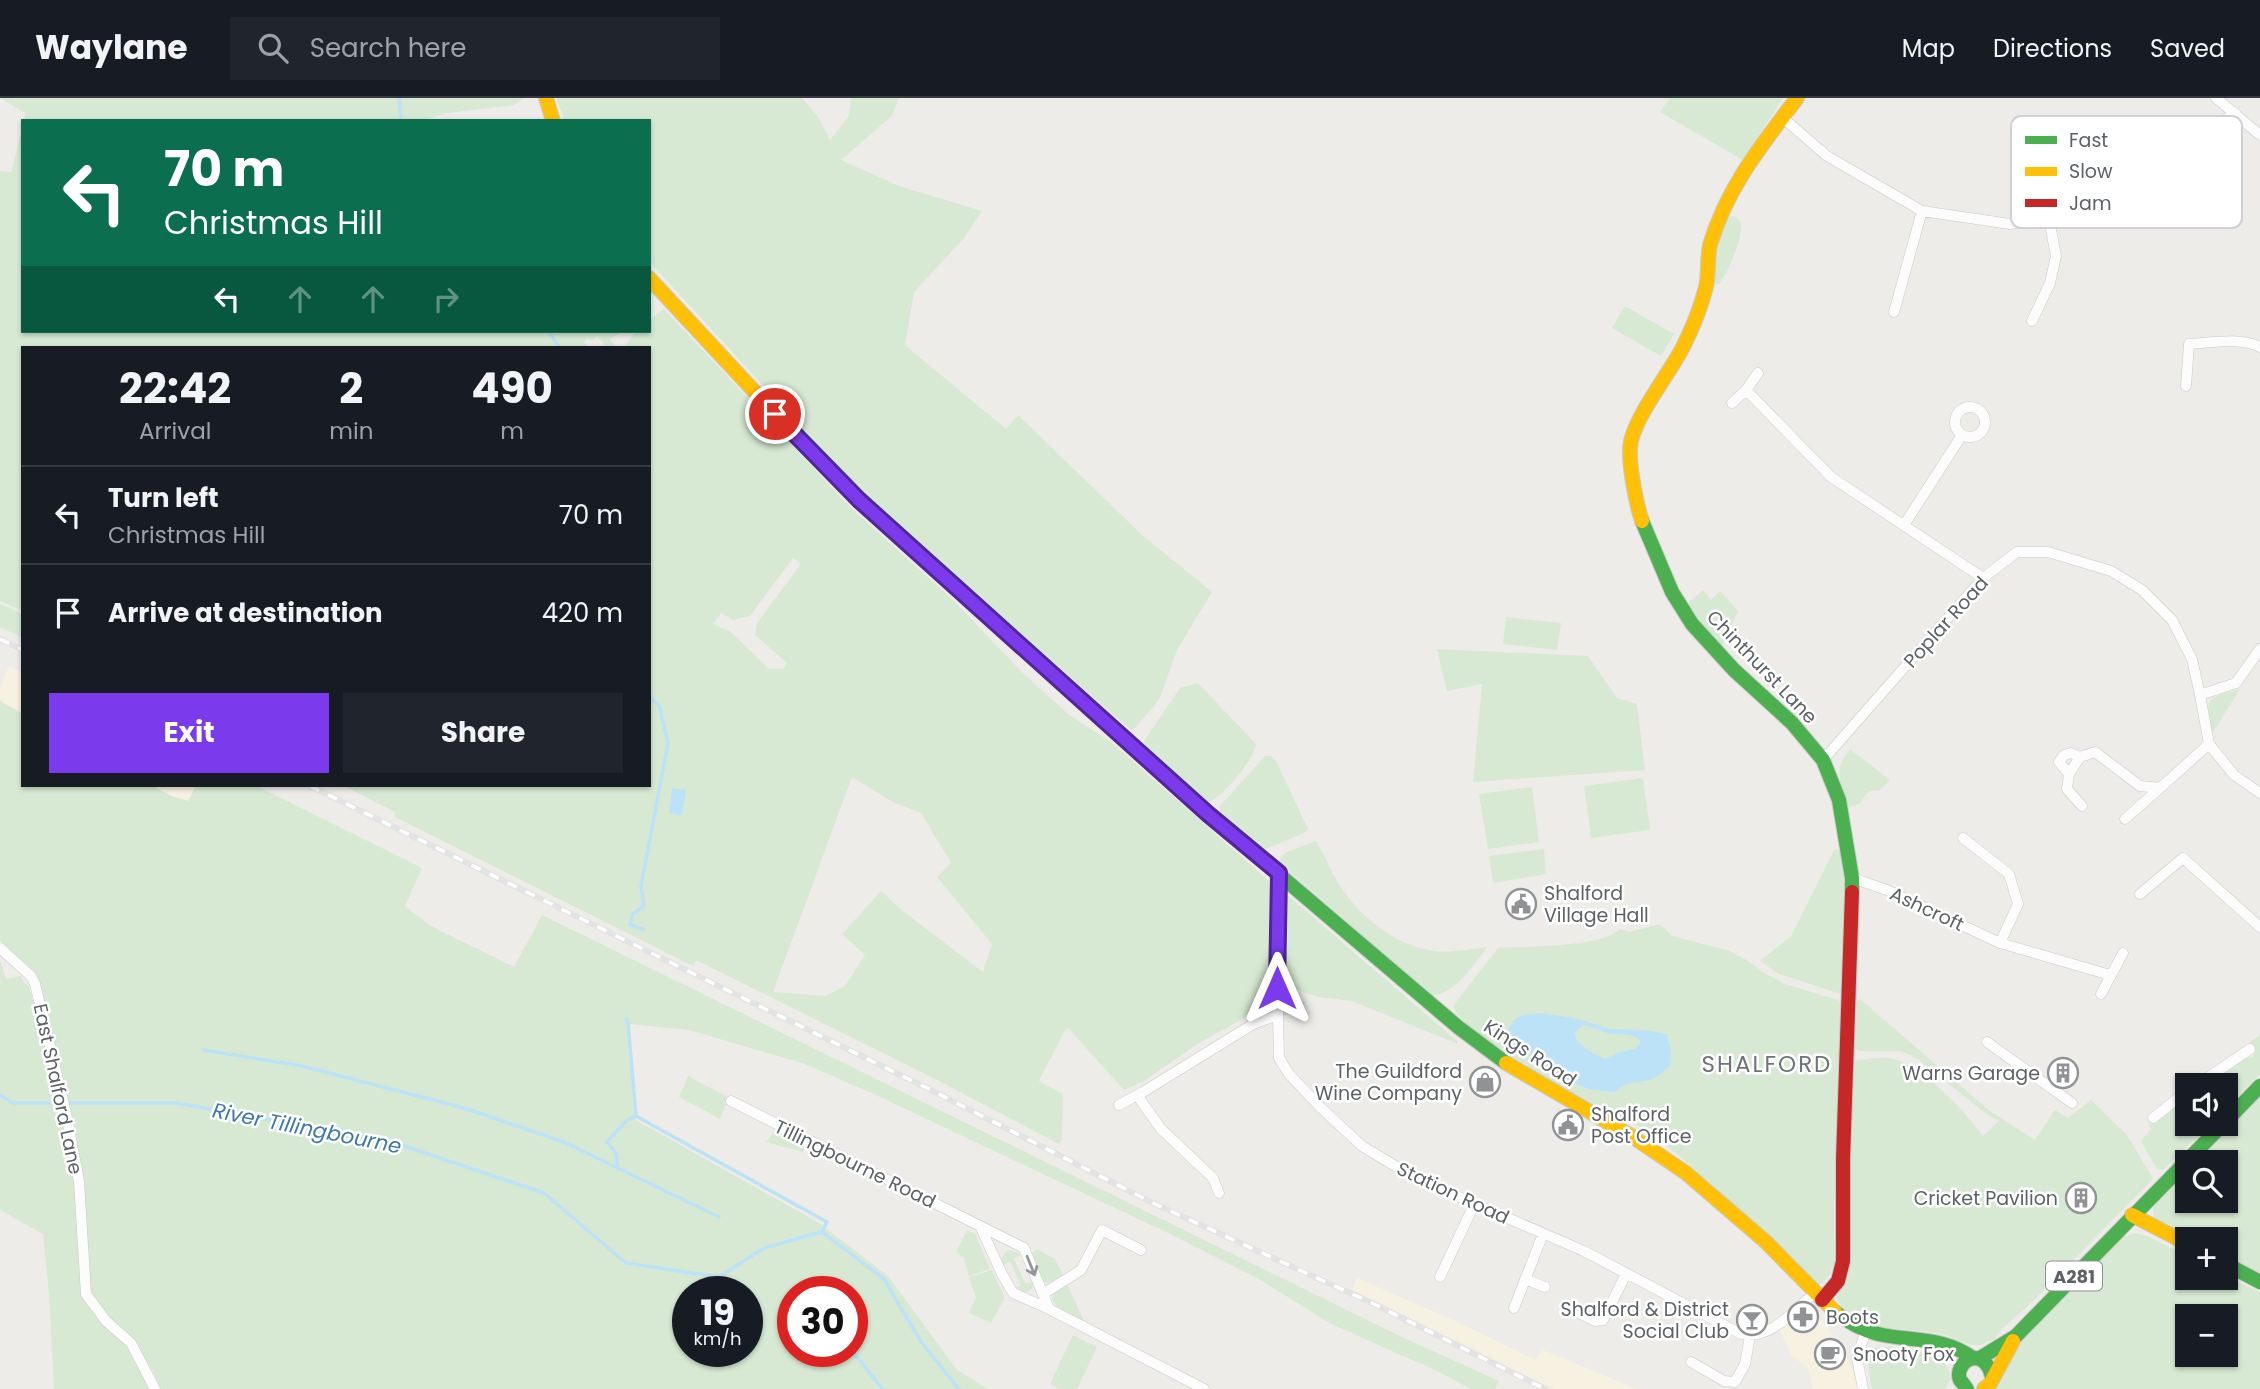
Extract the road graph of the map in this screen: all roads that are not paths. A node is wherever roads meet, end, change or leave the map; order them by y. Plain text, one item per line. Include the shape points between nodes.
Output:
1 (546, 98) edge
2 (1797, 98) edge
3 (2216, 98) edge
4 (2234, 112) junction
5 (2230, 116) edge
6 (2239, 116) edge
7 (1783, 118) junction
8 (552, 119) edge
9 (2242, 119) edge
10 (2260, 135) edge
11 (1922, 211) junction
12 (2011, 224) edge
13 (2051, 228) edge
14 (651, 280) edge
15 (1894, 312) dead end
16 (2032, 321) dead end
17 (2260, 346) edge
18 (1758, 373) dead end
19 (2186, 386) dead end
20 (1746, 390) junction
21 (1732, 403) dead end
22 (1962, 435) dead end
23 (1904, 525) junction
24 (1983, 578) junction
25 (2260, 649) edge
26 (2200, 695) junction
27 (2209, 744) junction
28 (2080, 757) junction
29 (1823, 760) junction
30 (2069, 774) junction
31 (2160, 788) junction
32 (2260, 793) edge
33 (2082, 806) dead end
34 (2125, 819) dead end
35 (1964, 838) dead end
36 (1279, 873) junction
37 (1852, 878) junction
38 (2140, 894) dead end
39 (2260, 928) edge
40 (2000, 943) junction
41 (0, 948) edge
42 (2123, 953) dead end
43 (2110, 975) junction
44 (2101, 994) dead end
45 (1278, 1015) junction
46 (1987, 1042) dead end
47 (2250, 1049) dead end
48 (2215, 1073) edge
49 (2260, 1086) edge
50 (1138, 1095) junction
51 (731, 1101) dead end
52 (2072, 1103) dead end
53 (2175, 1103) edge
54 (1119, 1105) dead end
55 (2238, 1106) edge
56 (2153, 1118) dead end
57 (2207, 1136) edge
58 (1219, 1193) dead end
59 (1474, 1205) junction
60 (2132, 1215) junction
61 (980, 1226) junction
62 (1543, 1234) junction
63 (2175, 1237) edge
64 (1141, 1250) dead end
65 (2238, 1270) edge
66 (1626, 1274) junction
67 (1440, 1277) dead end
68 (1525, 1279) junction
69 (2260, 1282) edge
70 (1545, 1287) dead end
71 (1043, 1294) junction
72 (1819, 1296) junction
73 (1514, 1308) dead end
74 (1049, 1309) junction
75 (1581, 1314) dead end
76 (1866, 1330) junction
77 (1750, 1336) junction
78 (2016, 1336) junction
79 (1931, 1342) junction
80 (1977, 1358) junction
81 (1691, 1362) dead end
82 (1959, 1381) edge
83 (1988, 1383) edge
84 (155, 1389) edge
85 (1204, 1389) edge
86 (1863, 1389) edge

1 - 8 main road
2 - 7 main road, Chinthurst Lane
3 - 4 street
4 - 5 street
4 - 6 street
7 - 11 street via 1827,156
7 - 29 main road, Chinthurst Lane via 1744,168 1729,198 1710,246 1706,286 1695,318 1631,442 1632,472 1652,548 1692,624
9 - 10 street
11 - 12 street
11 - 15 street
13 - 16 street via 2056,256 2050,283
14 - 36 main road, Kings Road via 853,494
17 - 19 street via 2189,344
18 - 20 street
20 - 21 street
20 - 23 street via 1831,477
22 - 23 street
23 - 24 street
24 - 26 street, Poplar Road via 2017,552 2048,552 2111,571 2142,590 2172,620 2192,659
24 - 29 street, Poplar Road
25 - 26 street via 2236,683
26 - 27 street, Poplar Road
27 - 31 street
27 - 32 street, Poplar Road via 2234,775
28 - 30 street
28 - 30 street via 2071,753 2059,762
28 - 31 street via 2095,752 2140,786
29 - 37 main road, Chinthurst Lane via 1839,800
30 - 33 street via 2067,789
31 - 34 street
35 - 40 street via 2010,874 2018,904
36 - 45 street, Station Road
36 - 72 main road, Kings Road via 1495,1056 1686,1173 1766,1242
37 - 40 street, Ashcroft
37 - 72 main road, Chinthurst Lane via 1843,1267 1838,1281
38 - 39 street via 2183,858
40 - 43 street, Ashcroft
41 - 84 street, East Shalford Lane via 35,984 79,1181 86,1294 131,1343
42 - 43 street
43 - 44 street
45 - 50 street via 1255,1023
45 - 59 street, Station Road via 1280,1062 1320,1107 1385,1161
46 - 52 street
47 - 48 street
49 - 55 main road, A281
50 - 54 street
50 - 58 street via 1161,1129 1213,1178
51 - 61 street, Tillingbourne Road
53 - 56 street
57 - 60 main road, A281
59 - 62 street, Station Road
59 - 67 street
60 - 63 main road
60 - 78 main road, A281
61 -> 71 street, Tillingbourne Road via 1024,1248
61 - 74 street via 1013,1293
62 - 66 street, Station Road
62 - 68 street
64 - 71 street via 1102,1230 1081,1270
65 - 69 main road
66 - 75 street via 1602,1320
66 - 77 street, Station Road
68 - 70 street
68 - 73 street
71 - 74 street, Tillingbourne Road
72 - 76 main road, Kings Road via 1839,1315
72 - 77 street via 1768,1331
74 - 85 street
76 - 79 main road, Kings Road
76 - 86 street via 1857,1358
77 - 81 street via 1745,1364 1734,1382
78 - 80 main road, A281
78 - 83 main road, A281
79 - 80 main road, Kings Road via 1949,1344
79 - 82 main road via 1952,1361
80 - 82 main road via 1964,1362
80 - 83 main road via 1990,1365

